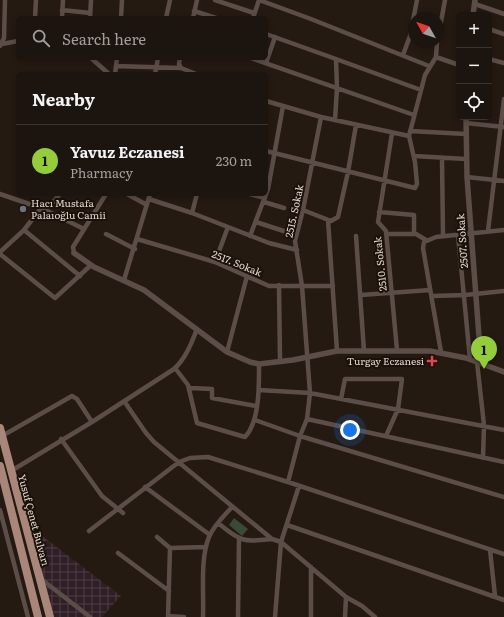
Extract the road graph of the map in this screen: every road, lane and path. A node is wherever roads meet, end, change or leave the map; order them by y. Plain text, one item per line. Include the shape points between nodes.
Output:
1 (5, 0) edge
2 (36, 0) edge
3 (63, 0) edge
4 (91, 0) edge
5 (122, 0) edge
6 (170, 0) edge
7 (197, 0) edge
8 (215, 0) edge
9 (417, 0) edge
10 (445, 0) edge
11 (475, 2) edge
12 (62, 10) junction
13 (194, 11) junction
14 (443, 12) edge
15 (473, 12) edge
16 (504, 14) edge
17 (34, 16) edge
18 (62, 16) edge
19 (90, 16) edge
20 (121, 16) edge
21 (166, 16) edge
22 (193, 16) edge
23 (210, 16) edge
24 (253, 16) edge
25 (492, 30) edge
26 (504, 34) edge
27 (268, 35) edge
28 (275, 37) junction
29 (16, 41) edge
30 (1, 45) edge
31 (437, 48) edge
32 (404, 55) junction
33 (268, 57) edge
34 (436, 57) junction
35 (93, 60) edge
36 (117, 60) edge
37 (158, 60) edge
38 (180, 60) edge
39 (257, 60) edge
40 (267, 60) edge
41 (336, 60) junction
42 (492, 60) edge
43 (266, 63) junction
44 (504, 63) edge
45 (456, 64) edge
46 (116, 66) junction
47 (429, 66) junction
48 (156, 67) junction
49 (181, 68) junction
50 (107, 72) edge
51 (115, 72) edge
52 (155, 72) edge
53 (191, 72) edge
54 (337, 88) junction
55 (421, 90) junction
56 (504, 99) edge
57 (268, 102) edge
58 (283, 106) junction
59 (414, 115) junction
60 (322, 117) junction
61 (335, 120) junction
62 (466, 120) edge
63 (356, 125) junction
64 (502, 127) edge
65 (392, 133) junction
66 (410, 133) junction
67 (466, 134) junction
68 (268, 151) edge
69 (275, 153) junction
70 (414, 156) junction
71 (442, 158) junction
72 (466, 159) junction
73 (313, 164) junction
74 (348, 172) junction
75 (467, 177) junction
76 (494, 180) junction
77 (384, 181) junction
78 (504, 181) edge
79 (268, 183) edge
80 (0, 194) edge
81 (58, 196) edge
82 (105, 196) edge
83 (131, 196) edge
84 (196, 196) edge
85 (256, 196) edge
86 (265, 196) edge
87 (150, 197) edge
88 (264, 200) junction
89 (147, 205) junction
90 (41, 208) junction
91 (284, 208) dead end
92 (303, 210) junction
93 (379, 212) junction
94 (192, 213) junction
95 (328, 220) junction
96 (256, 222) junction
97 (228, 227) junction
98 (84, 229) junction
99 (24, 230) junction
100 (504, 230) edge
101 (488, 231) junction
102 (471, 233) junction
103 (106, 234) dead end
104 (386, 234) junction
105 (414, 234) junction
106 (296, 235) junction
107 (458, 235) junction
108 (250, 236) junction
109 (356, 236) dead end
110 (444, 236) junction
111 (137, 239) junction
112 (426, 240) junction
113 (134, 249) junction
114 (297, 250) junction
115 (0, 253) edge
116 (74, 253) joint
117 (215, 262) junction
118 (91, 265) junction
119 (80, 276) junction
120 (247, 276) junction
121 (124, 280) junction
122 (279, 286) junction
123 (302, 286) junction
124 (333, 286) junction
125 (430, 290) junction
126 (504, 291) edge
127 (393, 293) junction
128 (361, 295) junction
129 (465, 295) junction
130 (475, 295) junction
131 (432, 296) junction
132 (197, 329) junction
133 (397, 350) junction
134 (337, 351) junction
135 (364, 351) junction
136 (227, 352) junction
137 (441, 352) junction
138 (308, 357) junction
139 (470, 359) junction
140 (280, 361) junction
141 (479, 362) junction
142 (259, 364) junction
143 (175, 368) junction
144 (504, 372) edge
145 (190, 388) junction
146 (260, 390) junction
147 (310, 393) junction
148 (341, 399) junction
149 (124, 401) junction
150 (256, 406) junction
151 (398, 409) junction
152 (307, 419) junction
153 (255, 420) junction
154 (92, 422) junction
155 (484, 425) junction
156 (504, 430) edge
157 (1, 432) edge
158 (300, 436) junction
159 (386, 436) junction
160 (61, 439) junction
161 (483, 458) junction
162 (179, 462) junction
163 (504, 462) edge
164 (0, 466) edge
165 (11, 471) junction
166 (288, 482) junction
167 (300, 486) junction
168 (145, 487) junction
169 (504, 497) edge
170 (232, 507) junction
171 (117, 508) junction
172 (0, 510) edge
173 (123, 513) dead end
174 (218, 523) junction
175 (287, 525) junction
176 (89, 531) dead end
177 (210, 535) junction
178 (157, 537) dead end
179 (239, 539) junction
180 (272, 539) junction
181 (281, 542) junction
182 (206, 547) junction
183 (170, 548) junction
184 (490, 550) junction
185 (118, 553) dead end
186 (504, 554) edge
187 (311, 567) junction
188 (39, 578) junction
189 (169, 591) junction
190 (495, 596) junction
191 (346, 597) junction
192 (504, 600) edge
193 (168, 616) edge
194 (28, 617) edge
195 (38, 617) edge
196 (50, 617) edge
197 (90, 617) edge
198 (184, 617) edge
199 (204, 617) edge
200 (238, 617) edge
201 (275, 617) edge
202 (311, 617) edge
203 (345, 617) edge
204 (375, 617) edge

1 - 30 street via 4,38
2 - 17 street
3 - 12 street
4 - 19 street
5 - 20 street
6 - 21 street
7 - 13 street
8 - 24 street
9 - 32 street
10 - 14 street
11 - 15 street
11 - 16 street
12 - 18 street
12 - 19 street
13 - 22 street
13 - 23 street
24 - 32 street via 259,0
25 - 26 street
27 - 28 street
28 - 33 street
28 - 41 street
29 - 30 street
31 - 34 street
32 - 47 street
34 - 45 street
34 - 47 street
35 - 50 street
36 - 46 street
37 - 48 street
38 - 49 street
39 - 43 street
40 - 43 street
41 - 54 street
41 - 55 street
42 - 44 street
43 - 54 street
46 - 48 street
46 - 51 street
47 - 55 street
48 - 49 street
48 - 52 street
49 - 53 street
54 - 59 street
54 - 61 street
55 - 59 street
56 - 64 street
57 - 58 street
58 - 60 street
58 - 69 street
59 - 66 street
60 - 61 street
60 - 73 street, 2515. Sokak
61 - 63 street
62 - 64 street
62 - 67 street, 2507. Sokak
63 - 65 street
63 - 74 street
64 - 76 street
65 - 66 street
65 - 77 street, 2510. Sokak
66 - 67 street
66 - 70 street
67 - 72 street, 2507. Sokak
68 - 69 street
69 - 73 street
69 - 79 street
70 - 71 street
70 - 77 street via 417,184 415,188
71 - 72 street
71 - 110 street
72 - 75 street, 2507. Sokak
73 - 74 street
73 - 92 street, 2515. Sokak
74 - 77 street
74 - 95 street via 338,217 334,221
75 - 76 street
75 - 102 street, 2507. Sokak
76 - 78 street
76 - 101 street
77 - 93 street, 2510. Sokak
80 - 90 street
81 - 90 street via 50,206
82 - 98 street
83 - 89 street
84 - 94 street
85 - 88 street
86 - 88 street
87 - 89 street
87 - 94 street
88 - 91 street
88 - 96 street
89 - 111 street
90 - 98 street
90 - 99 street
92 - 95 street
92 - 106 street, 2515. Sokak
93 - 104 street, 2510. Sokak via 378,222
93 - 105 street via 414,215
94 - 97 street
95 - 124 street
96 - 106 street
96 - 108 street
97 - 108 street
97 - 117 street
98 - 116 street via 73,246
99 - 115 street
99 - 119 street
100 - 101 street
101 - 102 street
102 - 107 street
102 - 130 street, 2507. Sokak
103 - 113 street
104 - 105 street
104 - 127 street, 2510. Sokak
105 - 112 street
106 - 114 street, 2515. Sokak
107 - 110 street
107 - 129 street
108 - 114 street
109 - 128 street
110 - 112 street
111 - 113 street
111 - 117 street, 2517. Sokak
112 - 125 street via 423,248
113 - 121 street
114 - 123 street, 2515. Sokak via 296,259
115 - 119 street via 55,298
116 - 118 street
117 - 120 street, 2517. Sokak
118 - 119 street
118 - 121 street
120 - 122 street, 2517. Sokak via 269,286
120 - 136 street
121 - 132 street via 144,290
122 - 123 street, 2517. Sokak
122 - 140 street
123 - 124 street, 2517. Sokak
123 - 138 street, 2515. Sokak
124 - 134 street
125 - 127 street
125 - 131 street
126 - 130 street
127 - 128 street
127 - 133 street, 2510. Sokak
128 - 135 street
129 - 130 street
129 - 131 street
129 - 139 street
130 - 141 street, 2507. Sokak
131 - 137 street
132 - 136 street
132 - 143 street via 190,348
133 - 135 street
133 - 137 street
134 - 135 street
134 - 138 street
136 - 142 street
137 - 139 street
138 - 140 street
138 - 147 street, 2515. Sokak
139 - 141 street
140 - 142 street
141 - 144 street
141 - 155 street
142 - 146 street
143 - 145 street
143 - 149 street
145 - 150 street via 212,389 212,398
145 - 153 street via 198,423 245,438
146 - 147 street
146 - 150 street
147 - 148 street
147 - 152 street, 2515. Sokak
148 - 151 street
148 - 151 street via 345,379 402,380
149 - 154 street
149 - 162 street via 146,433
150 - 153 street
151 - 155 street
151 - 159 street
152 - 158 street, 2515. Sokak
152 - 159 street
153 - 158 street
154 - 157 street via 77,399 72,396
154 - 160 street
155 - 156 street
155 - 161 street
157 - 165 highway, Yusuf Çenet Bulvarı
158 - 166 street, 2515. Sokak
158 - 169 street
159 - 161 street
160 - 165 street
160 - 171 street via 102,496
161 - 163 street
162 - 166 street via 190,458 208,457
162 - 168 street
162 - 170 street
164 - 195 highway, Yusuf Çenet Bulvarı
165 - 188 highway, Yusuf Çenet Bulvarı
166 - 167 street
167 - 175 street
167 - 184 street
168 - 171 street
168 - 177 street
170 - 174 street
170 - 180 street
171 - 173 street
171 - 176 street via 115,513
172 - 194 street
174 - 177 street
174 - 179 street
175 - 181 street
175 - 190 street
177 - 182 street
178 - 183 street
179 - 180 street
179 - 200 street
180 - 181 street
181 - 187 street
181 - 201 street
182 - 183 street
182 - 199 street
183 - 189 street
184 - 186 street
184 - 190 street
185 - 189 street
187 - 191 street
187 - 202 street
188 - 196 highway, Yusuf Çenet Bulvarı
188 - 197 street
189 - 193 street
190 - 192 street
191 - 203 street
191 - 204 street
193 - 198 street

